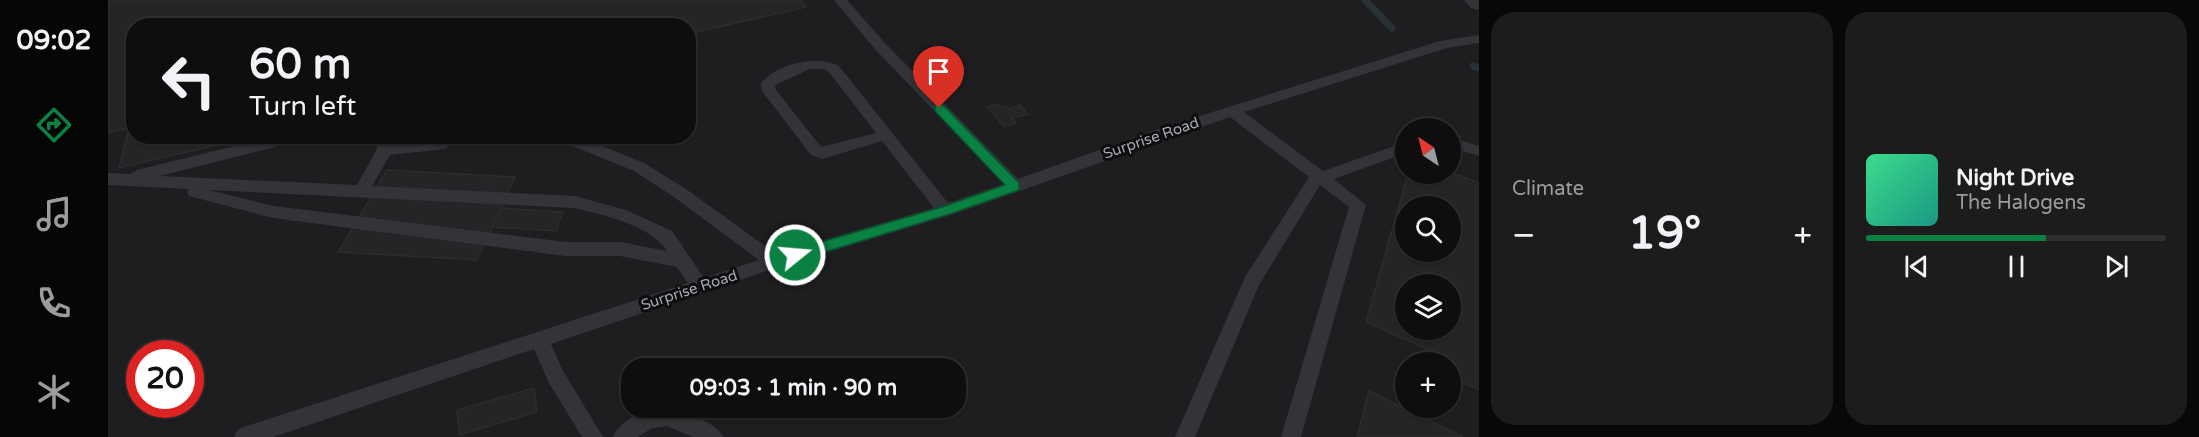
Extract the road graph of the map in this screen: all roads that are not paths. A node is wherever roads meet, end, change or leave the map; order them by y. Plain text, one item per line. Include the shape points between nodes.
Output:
1 (840, 0) edge
2 (1479, 39) edge
3 (1232, 111) junction
4 (885, 135) junction
5 (264, 144) edge
6 (385, 144) edge
7 (583, 144) edge
8 (1461, 145) edge
9 (1479, 150) edge
10 (1395, 151) edge
11 (1322, 176) junction
12 (116, 179) edge
13 (165, 184) junction
14 (1015, 186) junction
15 (361, 192) junction
16 (945, 211) junction
17 (684, 261) junction
18 (774, 262) junction
19 (700, 286) junction
20 (539, 339) junction
21 (296, 428) edge
22 (244, 437) edge
23 (593, 437) edge
24 (623, 437) edge
25 (713, 437) edge
26 (1185, 437) edge
27 (1291, 437) edge

1 - 14 lane
2 - 3 lane, Surprise Road via 1445,44
3 - 11 lane
3 - 14 lane, Surprise Road
4 - 4 lane via 830,65 814,64 768,83 769,91 822,154
4 - 16 lane
5 - 12 lane
6 - 15 lane
7 - 18 lane via 639,167
8 - 9 lane
10 - 11 lane
11 - 26 lane via 1316,179 1251,282
11 - 27 lane via 1358,205
12 - 13 lane
13 - 15 lane
13 - 17 lane via 273,212 566,249 620,249
14 - 16 lane, Surprise Road
15 - 17 lane via 575,202 626,216 666,236
16 - 18 lane, Surprise Road
17 - 19 lane
18 - 19 lane, Surprise Road
19 - 20 lane, Surprise Road
20 - 21 lane, Surprise Road
20 - 23 lane via 556,377
21 - 22 lane, Surprise Road
24 - 25 lane via 643,420 664,416

